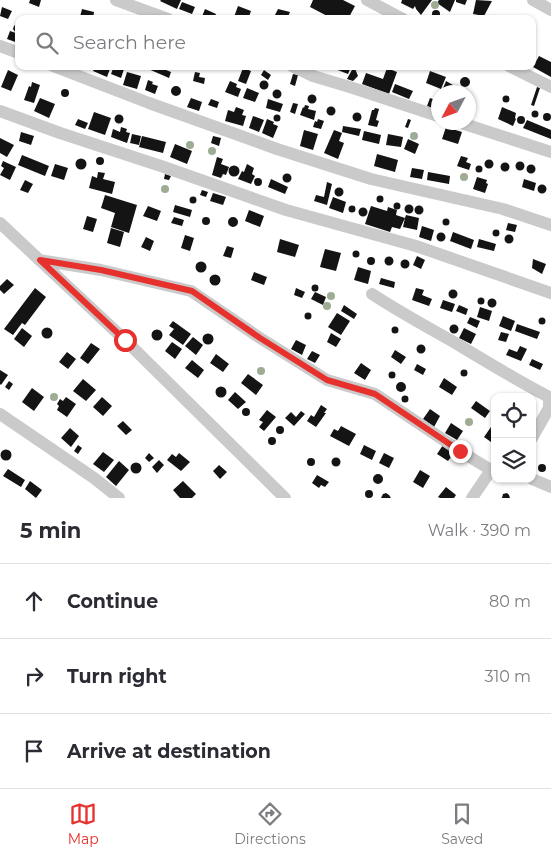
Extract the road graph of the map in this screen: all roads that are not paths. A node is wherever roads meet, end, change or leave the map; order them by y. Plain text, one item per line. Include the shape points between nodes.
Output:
1 (116, 0) edge
2 (367, 0) edge
3 (533, 0) edge
4 (551, 10) edge
5 (157, 15) edge
6 (395, 15) edge
7 (0, 46) edge
8 (15, 52) edge
9 (63, 70) edge
10 (300, 70) edge
11 (517, 70) edge
12 (551, 87) edge
13 (0, 111) edge
14 (431, 114) edge
15 (476, 128) edge
16 (551, 152) edge
17 (0, 222) edge
18 (551, 225) edge
19 (40, 260) junction
20 (551, 293) edge
21 (372, 294) dead end
22 (0, 414) edge
23 (536, 431) edge
24 (491, 469) edge
25 (491, 473) edge
26 (536, 481) edge
27 (551, 487) edge
28 (119, 498) edge
29 (285, 498) edge
30 (472, 498) edge

1 - 5 street
2 - 6 street
3 - 4 street
7 - 8 street
9 - 18 street via 277,149 371,178 503,209
10 - 14 street
11 - 12 street
13 - 20 street via 286,210 416,246
15 - 16 street
17 - 19 street
19 - 24 street via 192,291 327,380 375,394
19 - 29 street
21 - 23 street via 549,397 549,408
22 - 28 street
25 - 30 street
26 - 27 street

